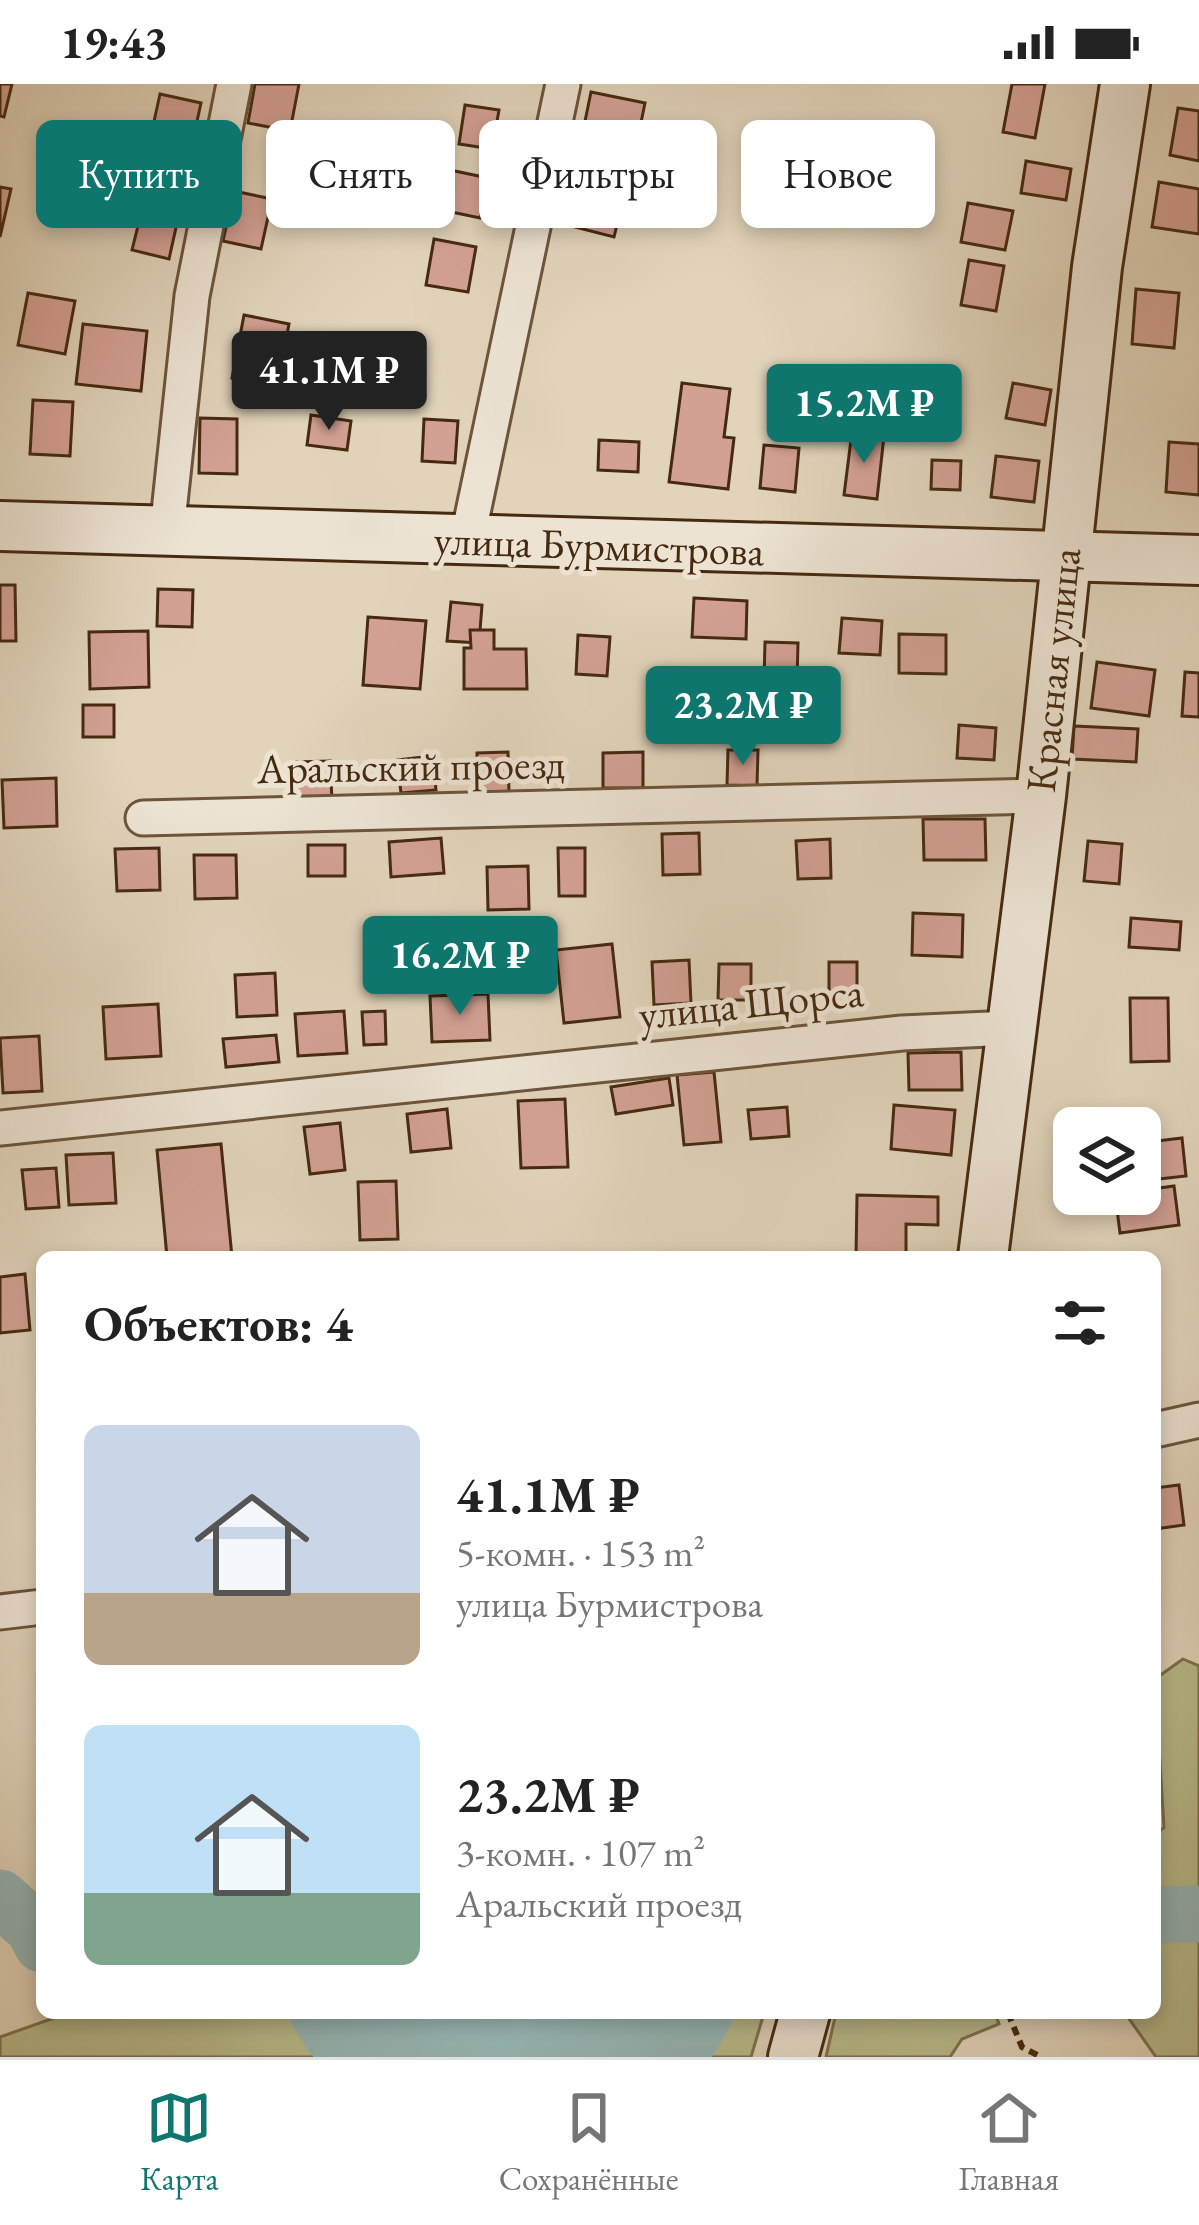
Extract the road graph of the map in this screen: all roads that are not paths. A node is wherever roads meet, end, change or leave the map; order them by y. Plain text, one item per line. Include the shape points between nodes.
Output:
1 (234, 84) edge
2 (563, 84) edge
3 (1125, 84) edge
4 (0, 526) edge
5 (167, 531) junction
6 (467, 541) junction
7 (1064, 560) junction
8 (1199, 560) edge
9 (1041, 796) junction
10 (143, 818) dead end
11 (1011, 1028) junction
12 (0, 1128) edge
13 (984, 1251) edge
14 (1199, 1420) edge
15 (1161, 1429) edge
16 (36, 1608) edge
17 (0, 1612) edge
18 (803, 2019) edge
19 (793, 2057) edge

1 - 5 street via 192,296
2 - 6 street
3 - 7 street, Красная улица
4 - 5 street, улица Бурмистрова
5 - 6 street, улица Бурмистрова
6 - 7 street, улица Бурмистрова
7 - 8 street, улица Бурмистрова
7 - 9 street, Красная улица
9 - 10 street, Аральский проезд
9 - 11 street, Красная улица
11 - 12 street, улица Щорса
11 - 13 street, Красная улица
14 - 15 street
16 - 17 street
18 - 19 street

